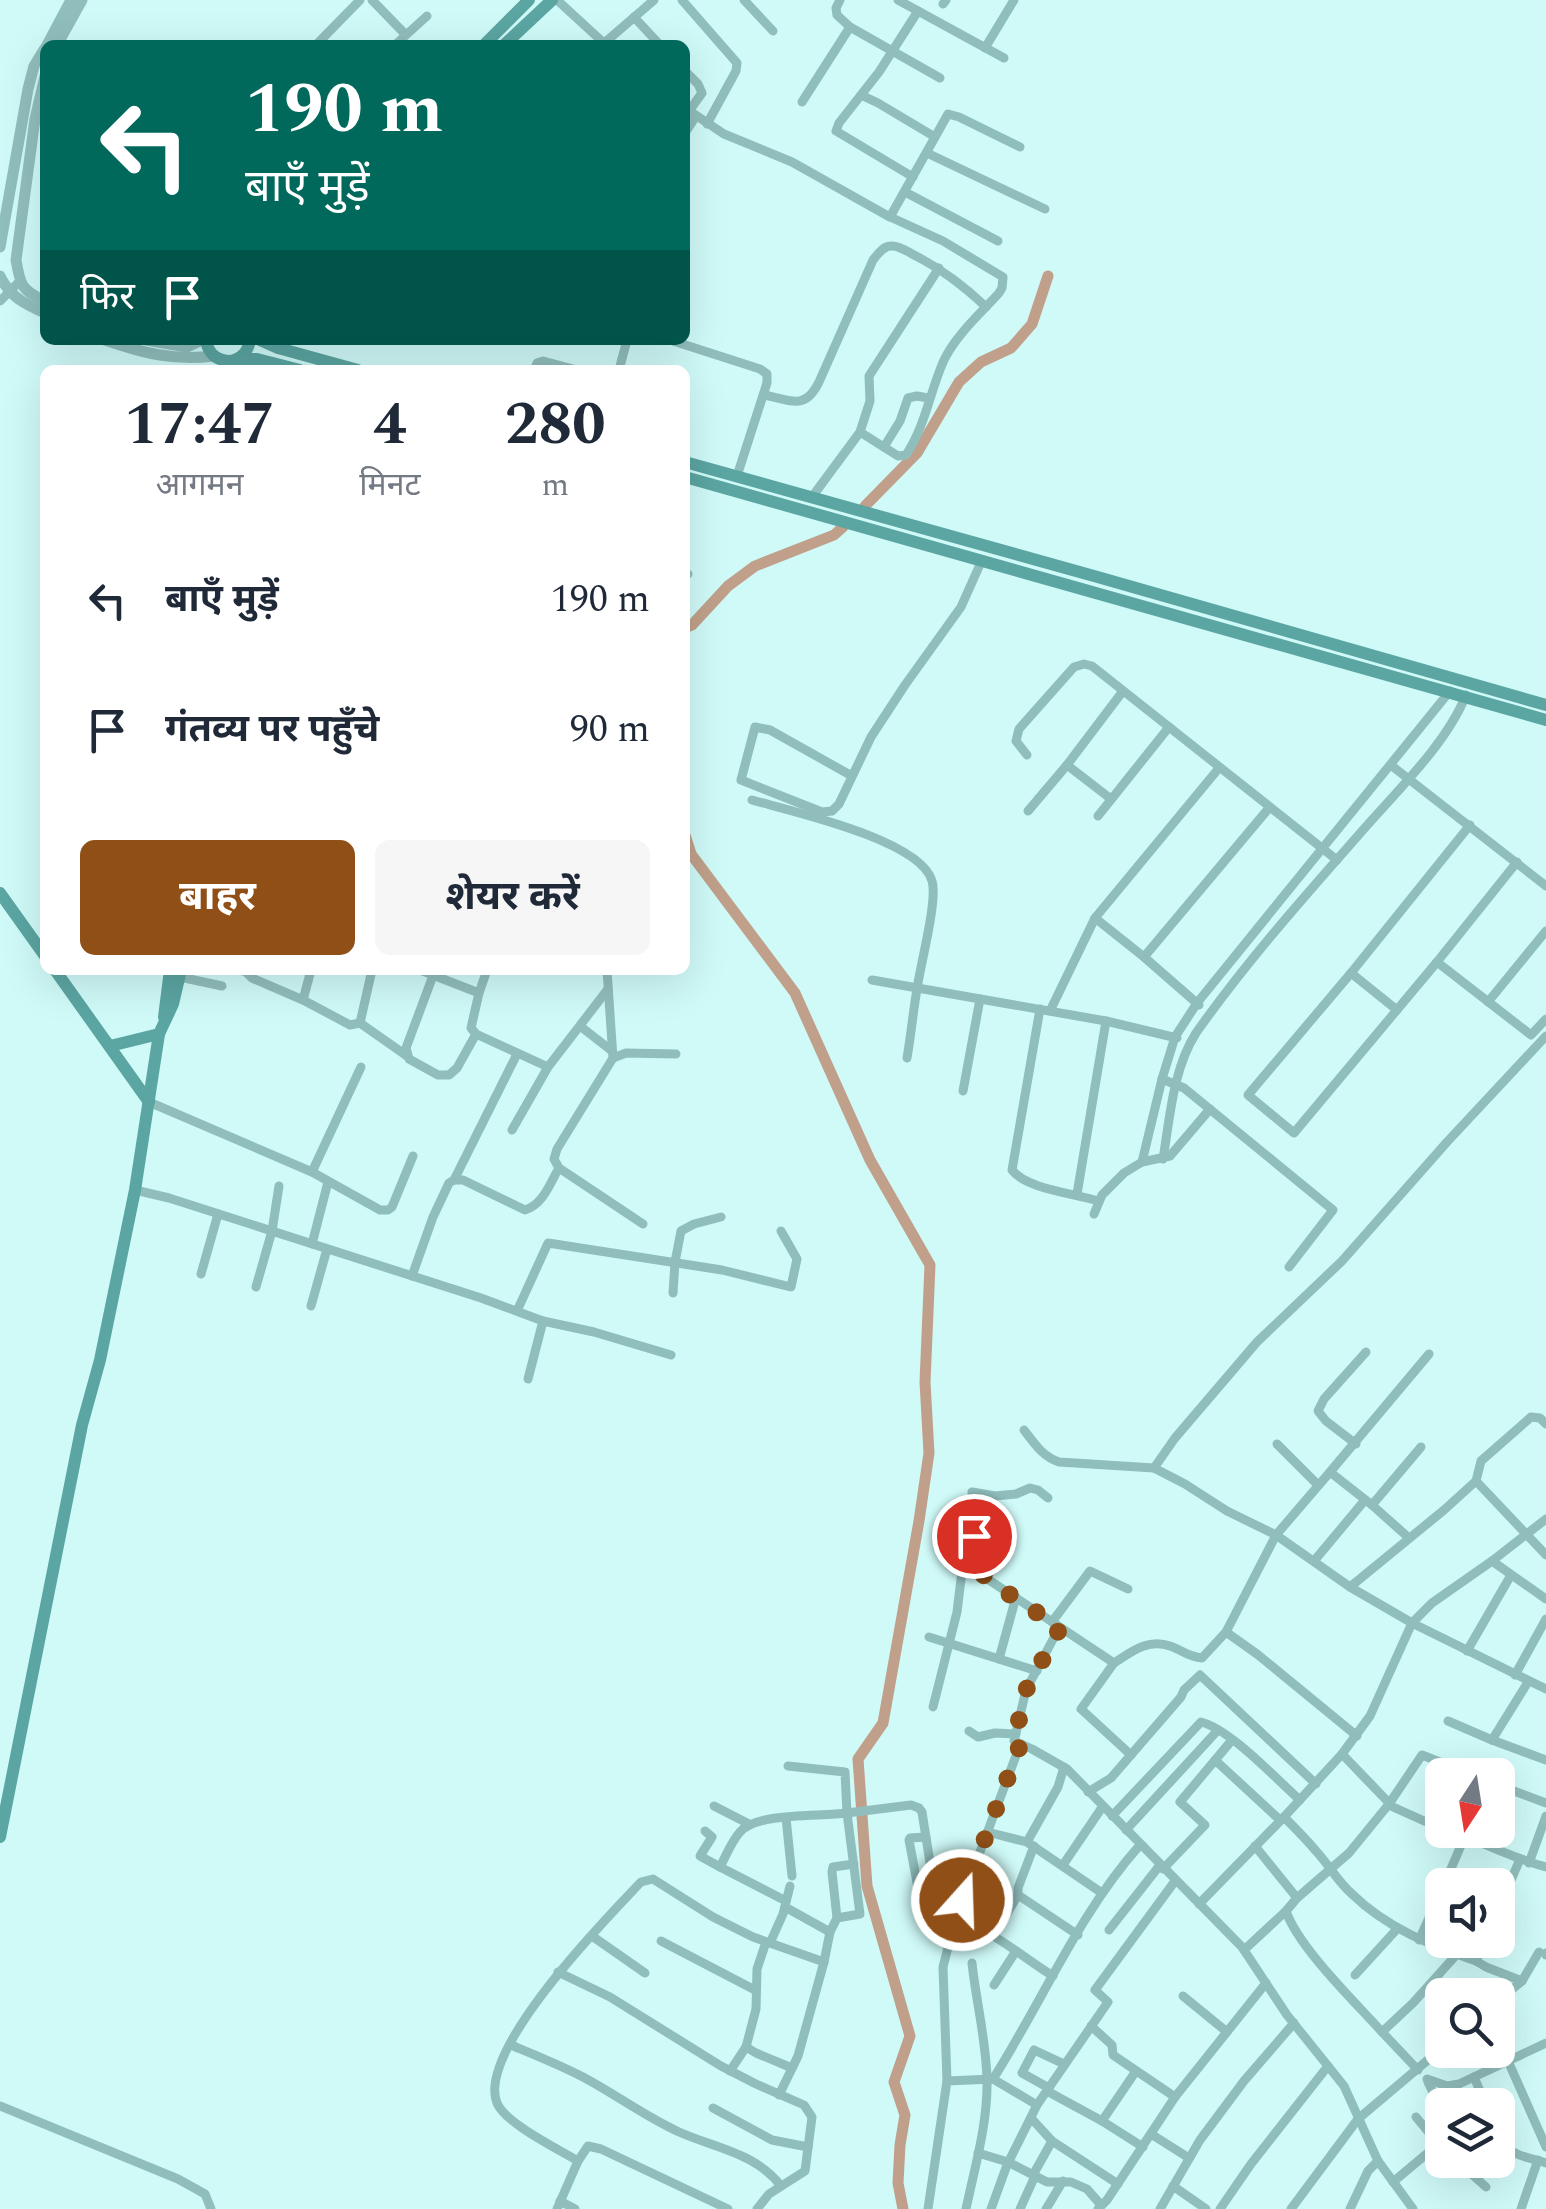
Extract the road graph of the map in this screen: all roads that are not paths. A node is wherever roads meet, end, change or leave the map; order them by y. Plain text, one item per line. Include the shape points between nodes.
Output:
1 (71, 0) edge
2 (82, 0) edge
3 (360, 0) edge
4 (372, 0) edge
5 (554, 0) edge
6 (630, 0) edge
7 (654, 0) edge
8 (682, 0) edge
9 (744, 0) edge
10 (840, 0) edge
11 (898, 0) edge
12 (1014, 0) edge
13 (522, 2) edge
14 (918, 10) junction
15 (637, 15) junction
16 (426, 16) dead end
17 (850, 28) junction
18 (773, 32) dead end
19 (405, 34) junction
20 (49, 40) edge
21 (60, 40) edge
22 (321, 40) edge
23 (400, 40) edge
24 (488, 40) edge
25 (510, 40) edge
26 (599, 40) edge
27 (609, 40) edge
28 (656, 40) edge
29 (985, 48) junction
30 (892, 51) junction
31 (40, 56) edge
32 (1004, 58) dead end
33 (690, 76) edge
34 (940, 78) dead end
35 (861, 95) junction
36 (40, 96) edge
37 (802, 102) dead end
38 (690, 112) edge
39 (707, 124) junction
40 (935, 136) junction
41 (1020, 147) dead end
42 (927, 153) junction
43 (914, 178) junction
44 (905, 192) junction
45 (1045, 210) dead end
46 (890, 217) junction
47 (998, 241) dead end
48 (0, 247) edge
49 (939, 268) junction
50 (0, 276) edge
51 (19, 282) junction
52 (4, 296) edge
53 (40, 299) edge
54 (986, 307) junction
55 (40, 311) edge
56 (122, 345) edge
57 (207, 345) edge
58 (248, 345) edge
59 (271, 345) edge
60 (686, 345) edge
61 (225, 363) edge
62 (281, 365) edge
63 (340, 365) edge
64 (764, 395) junction
65 (928, 398) junction
66 (860, 432) junction
67 (884, 447) junction
68 (690, 463) edge
69 (737, 476) junction
70 (690, 478) edge
71 (812, 497) junction
72 (982, 560) junction
73 (1452, 686) junction
74 (1468, 690) junction
75 (1122, 691) junction
76 (1546, 705) edge
77 (1546, 720) edge
78 (1168, 728) junction
79 (1027, 754) dead end
80 (1067, 765) junction
81 (1392, 766) junction
82 (1219, 768) junction
83 (852, 776) junction
84 (1410, 778) junction
85 (752, 800) dead end
86 (1111, 800) junction
87 (1269, 808) junction
88 (1028, 811) dead end
89 (1098, 816) dead end
90 (1470, 825) junction
91 (1324, 850) junction
92 (1337, 860) junction
93 (1517, 862) junction
94 (1546, 886) edge
95 (0, 894) edge
96 (1095, 918) junction
97 (1546, 931) edge
98 (40, 949) edge
99 (1144, 957) junction
100 (1437, 962) junction
101 (1351, 973) junction
102 (59, 975) edge
103 (177, 975) edge
104 (187, 975) edge
105 (255, 975) edge
106 (310, 975) edge
107 (371, 975) edge
108 (433, 975) edge
109 (441, 975) edge
110 (485, 975) edge
111 (608, 975) edge
112 (872, 980) dead end
113 (222, 986) dead end
114 (917, 988) junction
115 (608, 989) junction
116 (480, 993) junction
117 (980, 999) junction
118 (303, 1000) junction
119 (1488, 1002) junction
120 (1197, 1003) junction
121 (1045, 1010) junction
122 (1397, 1010) junction
123 (1209, 1014) junction
124 (1546, 1019) edge
125 (1106, 1021) junction
126 (360, 1023) junction
127 (580, 1026) junction
128 (161, 1029) junction
129 (476, 1034) junction
130 (1546, 1036) edge
131 (1175, 1038) junction
132 (1189, 1044) junction
133 (110, 1046) junction
134 (518, 1054) junction
135 (612, 1054) junction
136 (676, 1054) dead end
137 (407, 1056) junction
138 (908, 1058) dead end
139 (361, 1067) dead end
140 (548, 1067) junction
141 (1162, 1079) junction
142 (1176, 1084) junction
143 (963, 1091) dead end
144 (150, 1102) junction
145 (1210, 1109) junction
146 (512, 1130) dead end
147 (413, 1156) dead end
148 (1162, 1159) junction
149 (1142, 1162) junction
150 (559, 1168) junction
151 (312, 1172) junction
152 (454, 1180) junction
153 (328, 1182) junction
154 (279, 1186) dead end
155 (135, 1190) junction
156 (1077, 1194) junction
157 (1098, 1200) junction
158 (218, 1214) junction
159 (1094, 1214) dead end
160 (720, 1217) dead end
161 (642, 1224) dead end
162 (272, 1231) junction
163 (781, 1231) dead end
164 (312, 1244) junction
165 (327, 1249) junction
166 (675, 1262) junction
167 (1289, 1267) dead end
168 (201, 1274) dead end
169 (412, 1276) junction
170 (256, 1287) dead end
171 (674, 1292) dead end
172 (311, 1306) dead end
173 (517, 1312) junction
174 (543, 1321) junction
175 (1366, 1352) dead end
176 (671, 1354) dead end
177 (1429, 1354) dead end
178 (528, 1378) dead end
179 (1546, 1424) edge
180 (1024, 1430) dead end
181 (1278, 1444) dead end
182 (1356, 1444) junction
183 (1420, 1447) dead end
184 (1154, 1468) junction
185 (1330, 1472) junction
186 (1476, 1481) junction
187 (1318, 1485) junction
188 (1048, 1498) dead end
189 (1368, 1503) junction
190 (1546, 1519) edge
191 (1276, 1535) junction
192 (1525, 1535) junction
193 (974, 1536) junction
194 (1409, 1538) junction
195 (1546, 1555) edge
196 (1492, 1561) junction
197 (1314, 1562) junction
198 (1511, 1575) junction
199 (1350, 1586) junction
200 (1128, 1589) dead end
201 (1016, 1597) junction
202 (1546, 1599) edge
203 (1546, 1619) edge
204 (1412, 1624) junction
205 (1056, 1625) junction
206 (1226, 1632) junction
207 (929, 1637) dead end
208 (950, 1644) junction
209 (1467, 1651) junction
210 (999, 1659) junction
211 (1114, 1664) junction
212 (1037, 1671) junction
213 (1515, 1675) junction
214 (1528, 1682) junction
215 (1546, 1689) edge
216 (933, 1706) dead end
217 (1448, 1721) dead end
218 (1218, 1730) junction
219 (969, 1731) dead end
220 (1016, 1734) junction
221 (1357, 1736) junction
222 (1232, 1740) junction
223 (1492, 1740) junction
224 (1020, 1745) junction
225 (1342, 1754) junction
226 (1132, 1755) junction
227 (1430, 1758) edge
228 (1215, 1760) junction
229 (1546, 1760) edge
230 (788, 1766) dead end
231 (1064, 1767) junction
232 (1316, 1784) junction
233 (1515, 1791) edge
234 (1088, 1792) junction
235 (1300, 1800) junction
236 (1546, 1803) edge
237 (1390, 1804) junction
238 (714, 1806) dead end
239 (1103, 1806) junction
240 (850, 1813) junction
241 (1112, 1816) junction
242 (1546, 1816) edge
243 (786, 1818) junction
244 (1282, 1819) junction
245 (1425, 1821) edge
246 (749, 1824) junction
247 (1126, 1830) junction
248 (704, 1831) dead end
249 (987, 1832) junction
250 (0, 1837) edge
251 (926, 1837) junction
252 (1031, 1844) junction
253 (1140, 1845) junction
254 (1255, 1846) junction
255 (1493, 1848) edge
256 (1524, 1861) junction
257 (854, 1864) junction
258 (1063, 1866) junction
259 (720, 1867) junction
260 (1161, 1867) junction
261 (1546, 1867) edge
262 (1330, 1869) junction
263 (1515, 1878) edge
264 (1175, 1881) junction
265 (934, 1888) junction
266 (1102, 1893) junction
267 (1018, 1895) junction
268 (1297, 1898) junction
269 (962, 1900) junction
270 (786, 1904) junction
271 (1199, 1904) junction
272 (1286, 1912) junction
273 (837, 1918) junction
274 (1004, 1919) junction
275 (954, 1920) junction
276 (1397, 1928) junction
277 (1425, 1928) edge
278 (1109, 1930) dead end
279 (830, 1932) junction
280 (994, 1935) junction
281 (1078, 1935) junction
282 (592, 1936) junction
283 (661, 1940) dead end
284 (1420, 1940) junction
285 (1425, 1942) edge
286 (768, 1943) junction
287 (1244, 1950) junction
288 (1016, 1952) junction
289 (1544, 1953) edge
290 (1453, 1958) edge
291 (1470, 1958) edge
292 (1476, 1960) joint
293 (824, 1962) junction
294 (972, 1963) dead end
295 (558, 1972) junction
296 (645, 1972) dead end
297 (1053, 1976) junction
298 (1356, 1976) dead end
299 (1522, 1981) junction
300 (1266, 1983) junction
301 (994, 1985) dead end
302 (1515, 1987) edge
303 (755, 1990) junction
304 (1184, 1996) dead end
305 (1294, 2023) junction
306 (1091, 2026) junction
307 (1227, 2032) junction
308 (1382, 2032) junction
309 (1543, 2044) edge
310 (511, 2045) junction
311 (746, 2047) junction
312 (1515, 2058) edge
313 (1546, 2058) edge
314 (1425, 2062) edge
315 (1064, 2064) junction
316 (1328, 2066) junction
317 (792, 2068) junction
318 (1493, 2068) edge
319 (1511, 2068) edge
320 (1417, 2069) junction
321 (730, 2071) junction
322 (1136, 2071) junction
323 (1474, 2077) junction
324 (990, 2079) junction
325 (1426, 2079) junction
326 (947, 2082) junction
327 (1430, 2088) edge
328 (1479, 2088) edge
329 (1048, 2089) junction
330 (780, 2094) junction
331 (1175, 2097) junction
332 (1037, 2105) junction
333 (0, 2106) edge
334 (714, 2108) dead end
335 (1416, 2117) dead end
336 (1031, 2118) junction
337 (1358, 2119) junction
338 (1102, 2121) junction
339 (1425, 2127) edge
340 (1151, 2134) junction
341 (1052, 2141) junction
342 (1142, 2147) junction
343 (1546, 2147) edge
344 (808, 2148) junction
345 (978, 2153) junction
346 (1515, 2153) edge
347 (1190, 2158) junction
348 (1425, 2158) edge
349 (578, 2161) junction
350 (1378, 2161) junction
351 (1008, 2162) junction
352 (1542, 2162) edge
353 (1100, 2172) junction
354 (1034, 2176) junction
355 (1476, 2178) edge
356 (1063, 2181) junction
357 (1394, 2182) junction
358 (1118, 2184) junction
359 (781, 2186) junction
360 (1174, 2186) junction
361 (1486, 2187) dead end
362 (1087, 2189) junction
363 (559, 2205) edge
364 (1100, 2207) edge
365 (211, 2209) edge
366 (575, 2209) edge
367 (728, 2209) edge
368 (757, 2209) edge
369 (928, 2209) edge
370 (966, 2209) edge
371 (991, 2209) edge
372 (1020, 2209) edge
373 (1046, 2209) edge
374 (1160, 2209) edge
375 (1206, 2209) edge
376 (1220, 2209) edge
377 (1291, 2209) edge
378 (1350, 2209) edge
379 (1413, 2209) edge
380 (1520, 2209) edge

1 - 20 street
2 - 21 street
3 - 22 street
4 - 19 street
5 - 25 main road
5 - 26 street
6 - 15 street
7 - 15 street
8 - 39 street via 737,62
9 - 18 street
10 - 17 street via 836,14
11 - 14 street
12 - 29 street
13 - 24 main road
14 - 29 street
14 - 30 street
15 - 27 street
15 - 28 street
16 - 19 street
17 - 30 street
17 - 37 street
19 - 23 street
29 - 32 street
30 - 34 street
30 - 35 street
31 - 48 street
33 - 38 street via 702,93
35 - 40 street
35 - 43 street via 836,130
36 - 51 street via 16,260
38 - 39 street
39 - 46 street
40 - 41 street via 952,114
40 - 42 street
42 - 43 street
42 - 45 street
43 - 44 street
44 - 46 street
44 - 47 street
46 - 54 street via 1003,277
49 - 54 street
49 - 64 street via 899,247 881,250 810,398
49 - 66 street via 869,376 870,402
50 - 52 street
51 - 52 street
51 - 53 street
52 - 55 street
54 - 65 street via 946,356
56 - 61 street
57 - 61 main road
58 - 61 main road
59 - 63 main road
60 - 64 street via 760,369 767,374
61 - 62 main road via 258,359
64 - 69 street
65 - 67 street via 908,398
65 - 67 street via 906,455
66 - 67 street
66 - 71 street
68 - 69 main road
69 - 71 main road
70 - 72 main road
71 - 73 main road
72 - 73 main road
72 - 83 street via 962,607 871,737
73 - 74 main road
73 - 81 street
74 - 76 main road
74 - 77 main road
74 - 84 street
75 - 78 street
75 - 79 street via 1092,666 1074,667 1017,733
75 - 80 street
78 - 82 street
78 - 86 street
80 - 86 street
80 - 88 street
81 - 84 street
81 - 91 street
82 - 87 street
82 - 96 street
83 - 83 street via 839,804 822,812 741,780 755,727
84 - 90 street
84 - 92 street
85 - 114 street via 881,840 931,876
86 - 89 street
87 - 91 street
87 - 99 street
90 - 93 street
90 - 101 street
91 - 92 street
91 - 120 street
92 - 123 street
93 - 94 street
93 - 100 street
95 - 98 main road
96 - 99 street
96 - 121 street
97 - 119 street
99 - 120 street
100 - 119 street
100 - 122 street
101 - 122 street
101 - 122 street via 1248,1095 1294,1134
102 - 133 main road
103 - 128 main road
104 - 113 street
105 - 118 street
106 - 118 street
107 - 126 street
108 - 137 street
109 - 116 street
110 - 116 street
111 - 115 street
112 - 114 street
114 - 117 street
114 - 138 street
115 - 127 street
115 - 135 street
116 - 129 street via 471,1028
117 - 121 street
117 - 143 street
118 - 126 street via 350,1025
119 - 124 street via 1531,1036
120 - 123 street
120 - 131 street
121 - 125 street
121 - 156 street via 1012,1170 1029,1183
123 - 132 street
125 - 131 street
125 - 156 street
126 - 137 street
127 - 135 street
127 - 140 street
128 - 133 main road
128 - 144 main road
129 - 134 street
129 - 137 street via 449,1075
130 - 184 street via 1342,1262 1257,1342
131 - 132 street
131 - 141 street
132 - 142 street
133 - 144 main road
134 - 140 street
134 - 152 street
135 - 136 street
135 - 150 street via 557,1150
139 - 151 street
140 - 146 street
141 - 142 street
141 - 149 street
142 - 145 street
142 - 148 street
144 - 151 street
144 - 155 main road
145 - 148 street via 1178,1150
145 - 167 street via 1333,1210
147 - 153 street via 388,1210
148 - 149 street
149 - 157 street
150 - 152 street via 538,1203 525,1210
150 - 161 street
151 - 153 street
152 - 169 street
153 - 164 street
154 - 162 street
155 - 158 street
155 - 250 main road
156 - 157 street
157 - 159 street
158 - 162 street
158 - 168 street
160 - 166 street via 680,1231
162 - 164 street
162 - 170 street
163 - 166 street via 797,1259 792,1287
164 - 165 street
165 - 169 street
165 - 172 street
166 - 171 street
166 - 173 street via 548,1244
169 - 173 street
173 - 174 street
174 - 176 street
174 - 178 street
175 - 182 street via 1318,1411
177 - 182 street
179 - 186 street via 1531,1416 1481,1461
180 - 184 street via 1059,1462
181 - 187 street
182 - 185 street
183 - 189 street
184 - 191 street
185 - 187 street
185 - 189 street
186 - 192 street
186 - 194 street
187 - 191 street
188 - 193 street via 1030,1488 994,1496 972,1492
189 - 194 street
189 - 197 street
190 - 192 street
191 - 197 street
191 - 206 street
192 - 195 street
192 - 196 street
193 - 201 street via 980,1571
193 - 208 street
194 - 199 street
196 - 198 street
196 - 204 street
197 - 199 street
198 - 202 street
198 - 209 street
199 - 204 street
200 - 205 street via 1090,1571
201 - 205 street
201 - 210 street
203 - 213 street
204 - 209 street
204 - 221 street
205 - 211 street
205 - 212 street
206 - 211 street via 1202,1658 1154,1644
206 - 221 street
207 - 208 street
208 - 210 street
208 - 216 street
209 - 213 street
210 - 212 street
211 - 226 street via 1080,1708
212 - 220 street
213 - 214 street
214 - 215 street
214 - 223 street
217 - 223 street
218 - 222 street
218 - 241 street via 1208,1722 1196,1725
218 - 247 street
219 - 220 street via 978,1737
220 - 224 street
221 - 225 street
222 - 228 street
222 - 235 street
223 - 229 street
224 - 231 street
224 - 249 street
225 - 232 street
225 - 237 street
226 - 232 street via 1200,1675
226 - 234 street
227 - 237 street via 1422,1755
228 - 244 street
228 - 260 street via 1180,1802 1205,1825
230 - 240 street via 846,1772
231 - 234 street
231 - 252 street
232 - 235 street
233 - 236 street
234 - 239 street
235 - 244 street
237 - 245 street
237 - 262 street
238 - 246 street
239 - 241 street
239 - 258 street
240 - 243 street
240 - 251 street via 911,1805 922,1812
240 - 257 street
241 - 247 street
242 - 256 street
243 - 246 street
243 - 270 street
244 - 254 street
244 - 262 street
246 - 259 street
247 - 253 street
248 - 259 street via 712,1838 700,1856
249 - 252 street
249 - 269 street
251 - 265 street
251 - 265 street via 908,1840 918,1893
252 - 258 street
252 - 267 street
253 - 260 street
253 - 266 street
254 - 268 street
254 - 271 street
255 - 256 street
256 - 261 street
256 - 263 street
257 - 273 street via 833,1868
257 - 273 street via 860,1914
258 - 266 street
259 - 270 street
260 - 264 street
260 - 278 street
262 - 268 street
262 - 276 street
264 - 271 street
264 - 306 street via 1095,1990 1108,2002
265 - 269 street
266 - 281 street
267 - 274 street
267 - 281 street
268 - 272 street
269 - 274 street
269 - 275 street
270 - 279 street
270 - 286 street
271 - 287 street
272 - 287 street
272 - 308 street
273 - 279 street
274 - 280 street
275 - 280 street
275 - 326 street via 943,1967
276 - 284 street
276 - 298 street
277 - 284 street
279 - 293 street
280 - 288 street
281 - 297 street
282 - 286 street via 641,1882 652,1879
282 - 295 street
282 - 296 street
283 - 303 street
284 - 285 street
286 - 293 street
286 - 303 street
287 - 300 street
288 - 297 street
288 - 301 street
289 - 299 street
290 - 308 street
291 - 292 street
292 - 299 street
293 - 317 street
294 - 324 street
295 - 310 street
295 - 321 street
297 - 324 street
299 - 302 street
300 - 305 street
300 - 307 street
303 - 311 street
304 - 307 street
305 - 316 street
305 - 347 street
306 - 315 street
306 - 322 street
307 - 331 street
308 - 320 street
309 - 312 street
309 - 313 street
310 - 349 street via 496,2073 498,2106
310 - 359 street via 678,2131 761,2165
311 - 317 street
311 - 321 street
314 - 320 street
315 - 329 street
315 - 329 street via 1034,2050 1022,2073
316 - 337 street
316 - 376 street
317 - 330 street
318 - 323 street
319 - 343 street
320 - 325 street
320 - 337 street
321 - 330 street
322 - 331 street
322 - 338 street
323 - 325 street via 1447,2086
323 - 328 street
324 - 326 street
324 - 332 street
324 - 345 street
325 - 327 street
326 - 369 street
329 - 332 street
329 - 338 street
330 - 344 street via 810,2110
331 - 340 street
332 - 336 street
333 - 365 street via 178,2179 205,2194
334 - 344 street via 772,2140
335 - 339 street
336 - 341 street
336 - 351 street
337 - 350 street
337 - 377 street
338 - 342 street
340 - 342 street
340 - 347 street
341 - 353 street
341 - 354 street
342 - 358 street
344 - 359 street via 805,2171
345 - 351 street
345 - 370 street
346 - 352 street
347 - 360 street
348 - 357 street
349 - 363 street
349 - 367 street via 588,2146 601,2149
350 - 357 street
350 - 378 street
351 - 354 street
351 - 371 street
352 - 380 street
353 - 358 street
353 - 362 street
354 - 356 street
354 - 372 street
355 - 361 street
356 - 362 street
356 - 373 street
357 - 379 street
358 - 364 street
359 - 368 street
360 - 374 street
360 - 375 street
362 - 364 street
363 - 366 street

